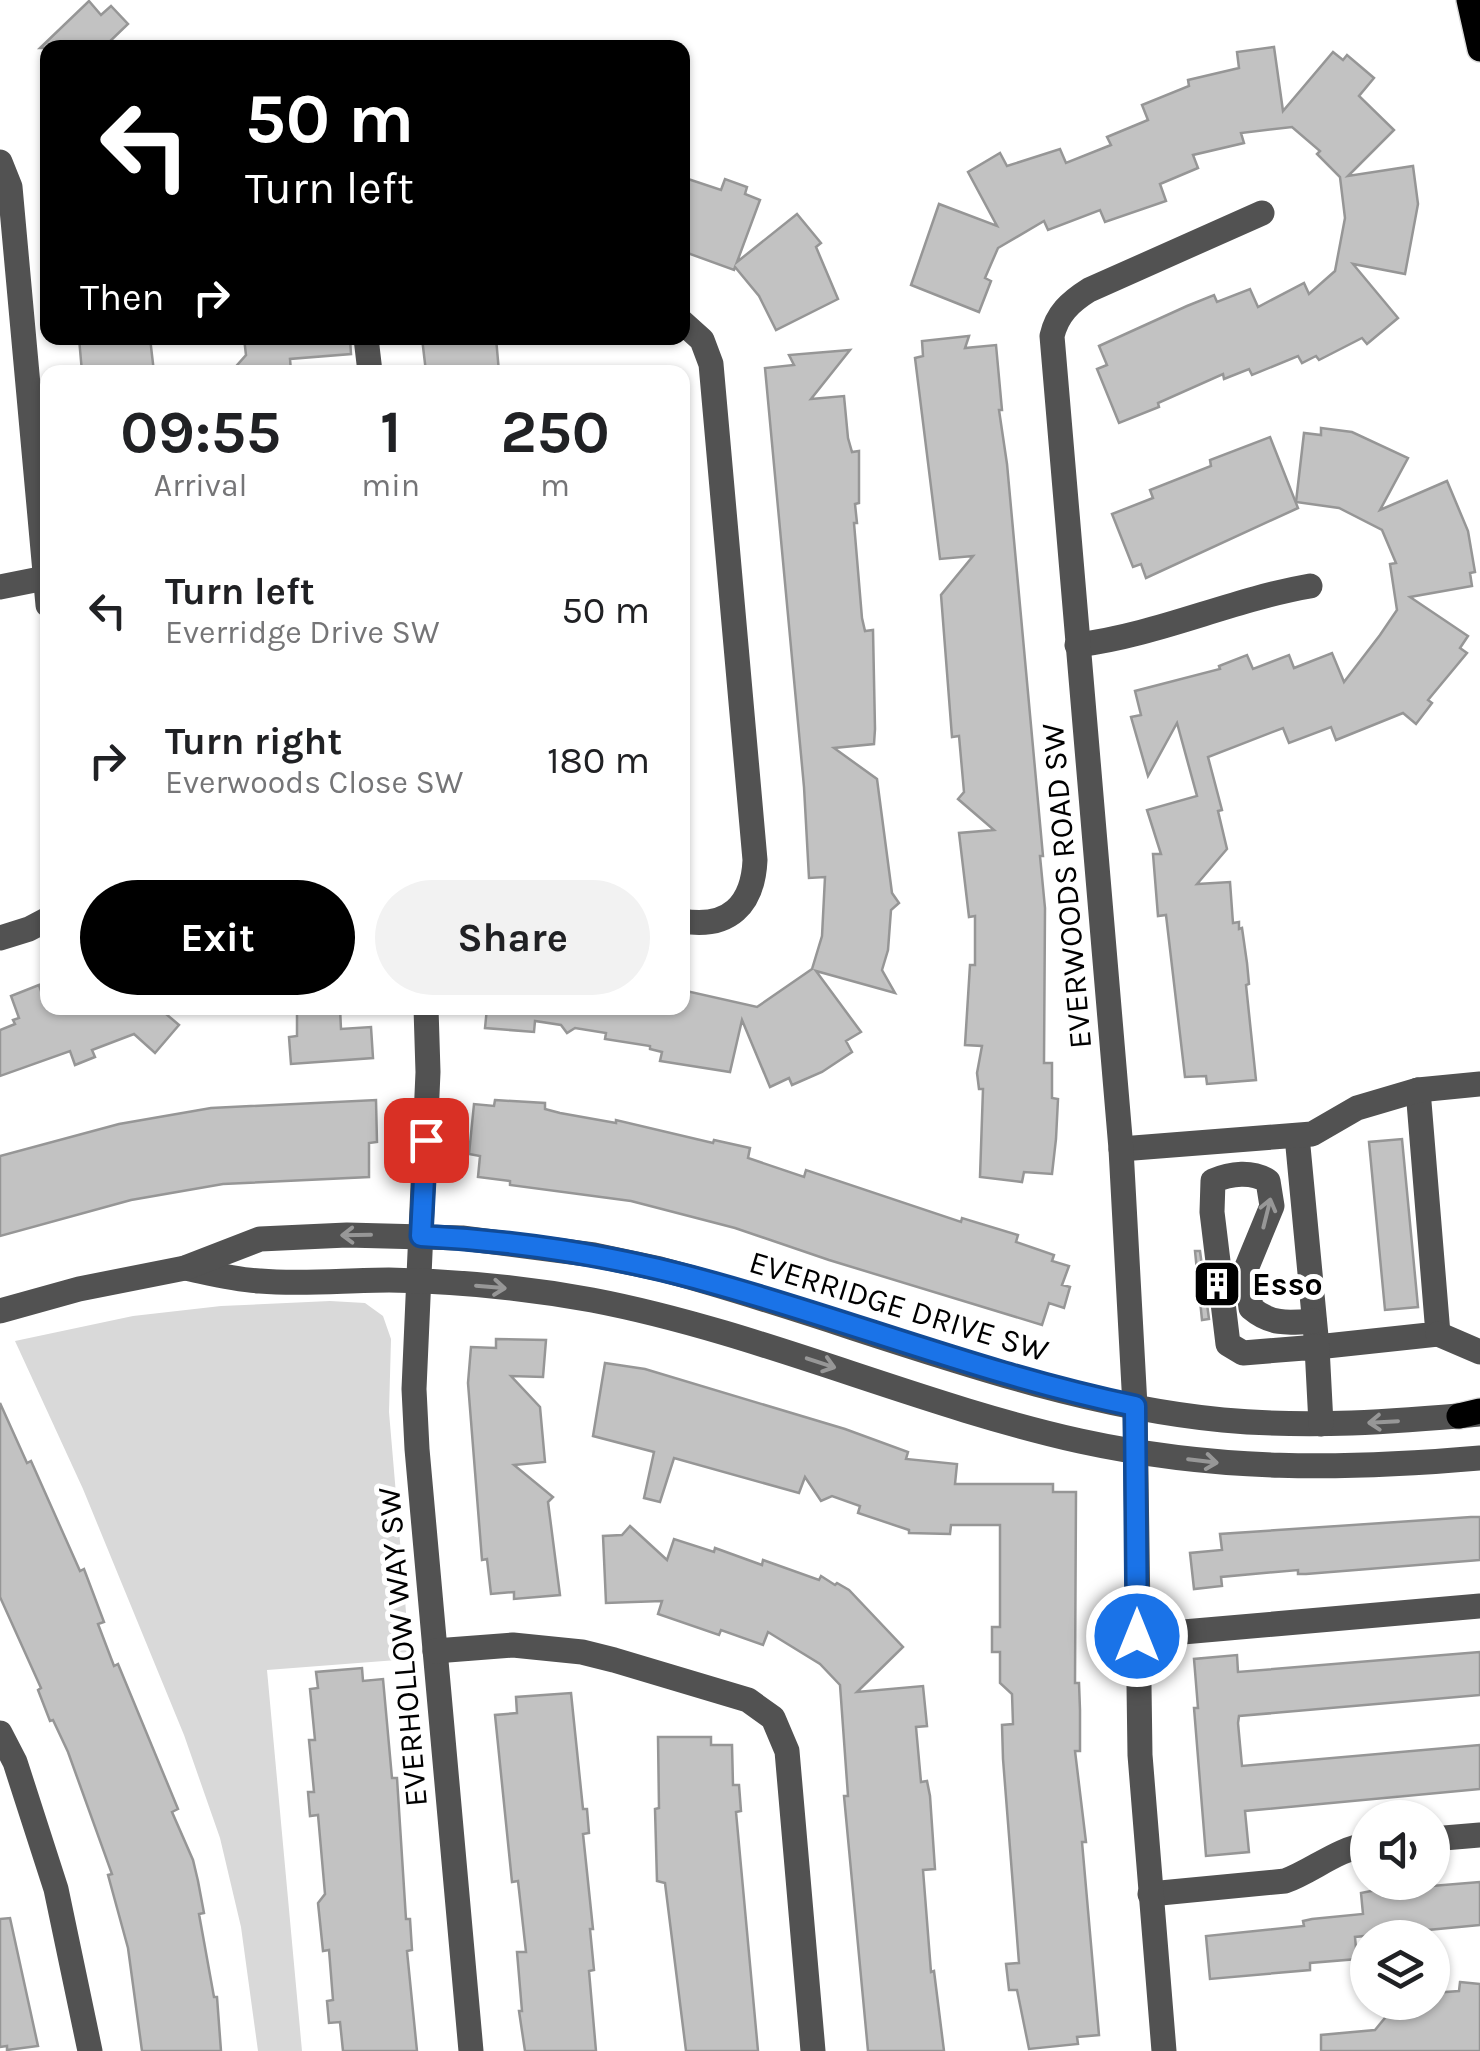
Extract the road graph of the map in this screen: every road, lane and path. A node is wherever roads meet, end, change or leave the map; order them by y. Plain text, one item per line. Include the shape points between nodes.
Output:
1 (1469, 0) edge
2 (1480, 49) edge
3 (0, 162) edge
4 (1262, 214) dead end
5 (690, 329) edge
6 (40, 522) edge
7 (40, 579) edge
8 (1310, 586) dead end
9 (0, 587) edge
10 (1077, 646) junction
11 (40, 923) edge
12 (690, 923) edge
13 (0, 938) edge
14 (426, 1015) edge
15 (1480, 1084) edge
16 (1418, 1090) junction
17 (1297, 1136) junction
18 (1121, 1149) junction
19 (421, 1236) junction
20 (185, 1268) junction
21 (418, 1280) junction
22 (778, 1303) junction
23 (0, 1311) edge
24 (1314, 1321) junction
25 (1438, 1334) junction
26 (764, 1344) junction
27 (1317, 1347) junction
28 (1480, 1352) edge
29 (1135, 1406) junction
30 (1473, 1413) edge
31 (1321, 1424) junction
32 (1136, 1452) junction
33 (1480, 1458) edge
34 (1480, 1606) edge
35 (1137, 1636) junction
36 (435, 1651) junction
37 (0, 1733) edge
38 (1480, 1835) edge
39 (1450, 1838) edge
40 (1350, 1850) edge
41 (1150, 1894) junction
42 (90, 2051) edge
43 (470, 2051) edge
44 (813, 2051) edge
45 (1164, 2051) edge

1 - 2 main road
3 - 6 street via 10,187
4 - 10 street, EVERWOODS ROAD SW via 1089,290 1058,317 1052,355
5 - 12 street via 711,364 755,860 742,904 719,920
7 - 9 street
8 - 10 street
10 - 18 street, EVERWOODS ROAD SW
11 - 13 street
14 - 19 street, EVERHOLLOW WAY SW
15 - 16 street
16 - 17 street
16 - 25 street
17 - 18 street
17 - 24 street
18 - 29 street, EVERWOODS ROAD SW
19 -> 20 street, EVERRIDGE DRIVE SW via 260,1240
19 - 21 street, EVERHOLLOW WAY SW
19 - 22 street, EVERRIDGE DRIVE SW via 594,1255
20 - 21 street, EVERRIDGE DRIVE SW via 259,1282
20 - 23 street, EVERRIDGE DRIVE SW
21 -> 26 street, EVERRIDGE DRIVE SW via 592,1300
21 - 36 street, EVERHOLLOW WAY SW via 414,1389
22 - 26 street
22 - 29 street, EVERRIDGE DRIVE SW via 1040,1384
24 - 27 street
24 -> 27 street via 1284,1323 1251,1308 1246,1269 1272,1206 1268,1181 1256,1174 1213,1181 1228,1344 1242,1353
25 - 27 street
25 - 28 street
26 -> 32 street, EVERRIDGE DRIVE SW via 1028,1428
27 - 31 street
29 - 31 street, EVERRIDGE DRIVE SW via 1220,1420
29 - 32 street, EVERWOODS ROAD SW
30 -> 31 street, EVERRIDGE DRIVE SW
32 -> 33 street, EVERRIDGE DRIVE SW via 1308,1468
32 - 35 street
34 - 35 street
35 - 41 street
36 - 43 street, EVERHOLLOW WAY SW
36 - 44 street via 513,1645 582,1652 748,1700 774,1718 787,1751
37 - 42 street via 56,1888
38 - 39 street
40 - 41 street via 1285,1881
41 - 45 street

